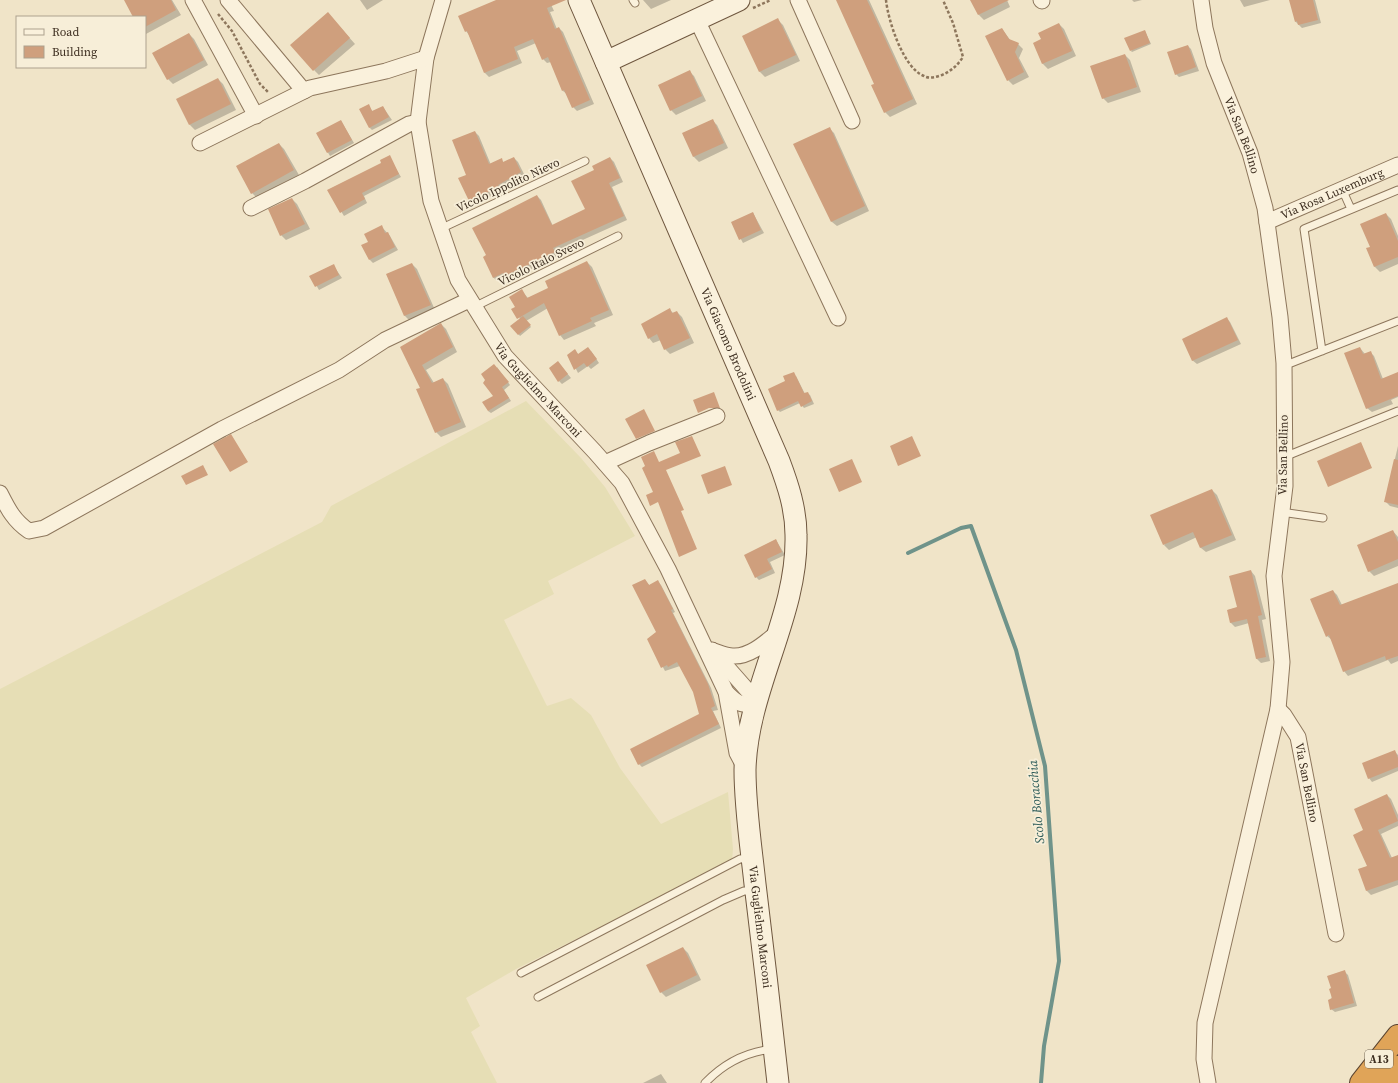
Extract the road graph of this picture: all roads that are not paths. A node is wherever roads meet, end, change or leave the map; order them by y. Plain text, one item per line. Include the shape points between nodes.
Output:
1 (193, 0) edge
2 (228, 0) edge
3 (443, 0) edge
4 (579, 0) edge
5 (798, 0) edge
6 (1201, 0) edge
7 (745, 5) edge
8 (698, 20) junction
9 (426, 58) junction
10 (606, 62) junction
11 (304, 91) junction
12 (256, 116) junction
13 (852, 121) dead end
14 (418, 122) junction
15 (200, 143) dead end
16 (585, 161) dead end
17 (1398, 165) edge
18 (1342, 189) junction
19 (1398, 190) edge
20 (251, 208) dead end
21 (1351, 209) junction
22 (1267, 222) junction
23 (440, 228) junction
24 (618, 236) dead end
25 (472, 303) junction
26 (838, 318) dead end
27 (1398, 321) edge
28 (1322, 351) junction
29 (1284, 363) junction
30 (1398, 410) edge
31 (717, 416) dead end
32 (1284, 456) junction
33 (605, 464) junction
34 (0, 493) edge
35 (1281, 512) junction
36 (1323, 518) dead end
37 (778, 632) junction
38 (701, 638) junction
39 (714, 652) junction
40 (726, 692) junction
41 (755, 702) junction
42 (1278, 709) junction
43 (746, 770) junction
44 (752, 858) junction
45 (756, 891) junction
46 (1336, 934) dead end
47 (521, 974) dead end
48 (538, 997) dead end
49 (1398, 1036) edge
50 (774, 1049) junction
51 (1398, 1067) edge
52 (1398, 1076) edge
53 (705, 1083) edge
54 (778, 1083) edge
55 (1208, 1083) edge
56 (1361, 1083) edge
57 (1385, 1083) edge
58 (1391, 1083) edge

1 - 12 street
2 - 11 street
3 - 9 street, Via Guglielmo Marconi
4 - 10 street, Via Giacomo Brodolini
5 - 13 street
6 - 22 street, Via San Bellino via 1214,63 1250,153
7 - 8 street
8 - 10 street
8 - 26 street
9 - 11 street via 386,71
9 - 14 street, Via Guglielmo Marconi
10 - 37 street, Via Giacomo Brodolini via 789,488 795,517 793,579
11 - 12 street
12 - 15 street
14 - 20 street via 409,124
14 - 23 street, Via Guglielmo Marconi via 431,201
16 - 23 lane, Vicolo Ippolito Nievo
17 - 18 street, Via Rosa Luxemburg
18 - 21 lane
18 - 22 street, Via Rosa Luxemburg
19 - 21 lane
21 - 28 lane via 1304,229
22 - 29 street, Via San Bellino
23 - 25 street, Via Guglielmo Marconi via 458,280
24 - 25 lane, Vicolo Italo Svevo
25 - 33 street, Via Guglielmo Marconi via 505,356
25 - 34 street via 385,340 339,370 222,429 44,528 29,531 20,525 11,515
27 - 28 lane
28 - 29 lane via 1291,363
29 - 32 street, Via San Bellino
30 - 32 lane via 1285,458
31 - 33 street via 648,443
32 - 35 street, Via San Bellino via 1285,486
33 - 38 street, Via Guglielmo Marconi via 622,483
35 - 36 lane
35 - 42 street, Via San Bellino via 1274,576 1282,662
37 - 39 street via 760,647 747,652 733,656
37 - 41 street, Via Giacomo Brodolini
38 - 39 street, Via Guglielmo Marconi
38 - 40 street, Via Guglielmo Marconi
39 - 41 street, Via Guglielmo Marconi
40 - 41 street, Via Guglielmo Marconi via 735,702 743,705
40 - 43 street, Via Guglielmo Marconi via 737,753
41 - 43 street, Via Guglielmo Marconi via 748,738
42 - 46 street, Via San Bellino via 1298,737
42 - 55 street via 1205,1023 1204,1059
43 - 44 street, Via Guglielmo Marconi via 747,817
44 - 45 street, Via Guglielmo Marconi
44 - 47 lane via 740,859
45 - 48 lane via 744,891 723,900
45 - 50 street, Via Guglielmo Marconi
49 - 56 highway, A13
50 - 53 lane via 759,1050 741,1056 714,1073
50 - 54 street, Via Guglielmo Marconi
51 - 57 highway, A13
52 - 58 highway

